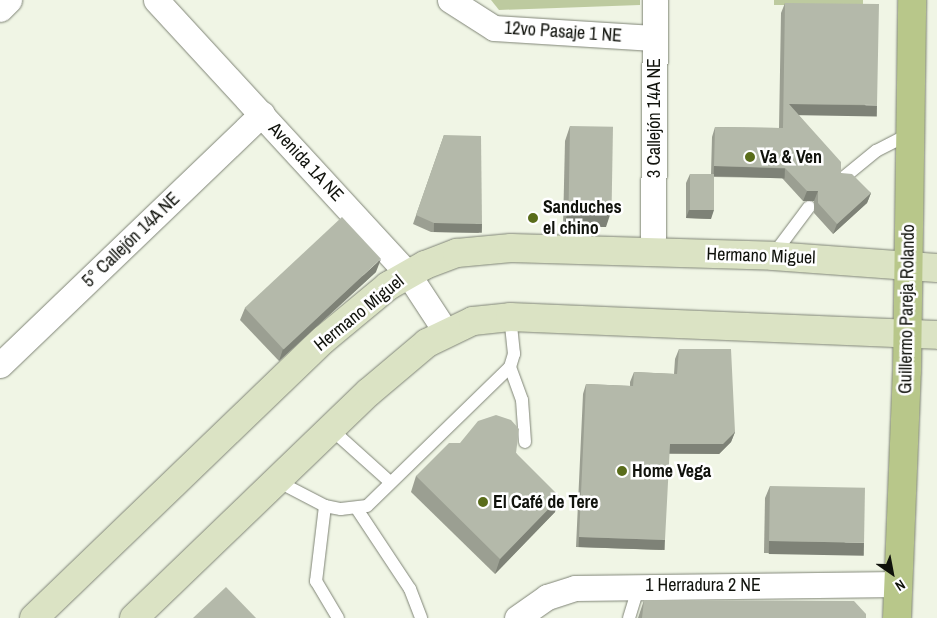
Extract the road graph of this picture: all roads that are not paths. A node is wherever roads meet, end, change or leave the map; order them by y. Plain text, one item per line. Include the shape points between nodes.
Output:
1 (9, 0) edge
2 (156, 0) edge
3 (450, 0) edge
4 (655, 0) edge
5 (912, 0) edge
6 (0, 9) edge
7 (654, 38) junction
8 (262, 114) junction
9 (909, 134) junction
10 (843, 178) edge
11 (809, 207) edge
12 (653, 237) dead end
13 (773, 256) junction
14 (908, 263) junction
15 (937, 268) edge
16 (408, 274) junction
17 (510, 317) junction
18 (446, 332) junction
19 (906, 333) junction
20 (937, 335) edge
21 (0, 365) edge
22 (510, 367) junction
23 (331, 429) junction
24 (525, 442) dead end
25 (277, 481) junction
26 (389, 481) junction
27 (325, 506) junction
28 (357, 509) junction
29 (898, 584) junction
30 (638, 585) junction
31 (34, 618) edge
32 (134, 618) edge
33 (338, 618) edge
34 (422, 618) edge
35 (517, 618) edge
36 (629, 618) edge
37 (897, 618) edge

1 - 6 street
2 - 8 street, Avenida 1A NE
3 - 7 street, 12vo Pasaje 1 NE via 494,28
4 - 7 street, 3 Callejón 14A NE
5 - 9 main road, Guillermo Pareja Rolando
7 - 12 street, 3 Callejón 14A NE
8 - 16 street, Avenida 1A NE
8 - 21 street, 5° Callejón 14A NE
9 - 10 lane via 876,152
9 - 14 main road, Guillermo Pareja Rolando
11 - 13 lane
13 - 14 street, Hermano Miguel
13 - 16 street, Hermano Miguel via 511,248 457,253
14 - 15 street, Hermano Miguel
14 - 19 main road, Guillermo Pareja Rolando
16 - 18 street, Avenida 1A NE
16 - 31 street, Hermano Miguel via 323,340
17 - 18 street via 473,321
17 - 19 street
17 - 22 lane via 514,354
18 - 23 street via 404,362
19 - 20 street
19 - 29 main road, Guillermo Pareja Rolando
22 - 24 lane via 519,387
22 - 26 lane
23 - 25 street
23 - 26 lane
25 - 27 lane
25 - 32 street
26 - 28 lane via 367,506
27 - 28 lane
27 - 33 lane via 316,580
28 - 34 lane via 410,588
29 - 30 street, 1 Herradura 2 NE
29 - 37 main road, Guillermo Pareja Rolando
30 - 35 street, 1 Herradura 2 NE via 575,588 547,597
30 - 36 lane

